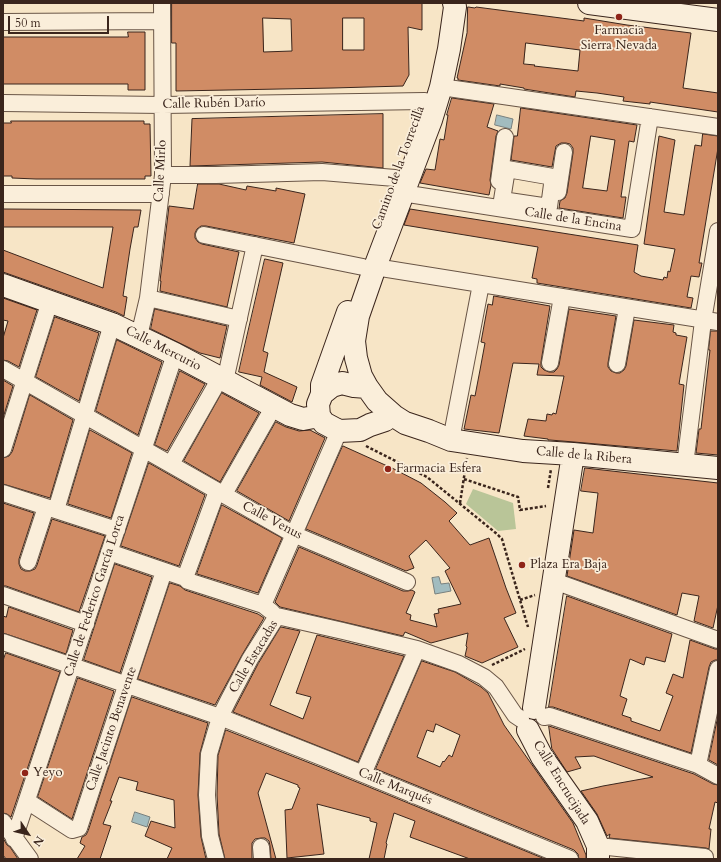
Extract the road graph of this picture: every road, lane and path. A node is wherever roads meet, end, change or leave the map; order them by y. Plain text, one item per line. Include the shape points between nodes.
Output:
1 (162, 3) edge
2 (441, 3) edge
3 (454, 3) edge
4 (589, 3) edge
5 (718, 20) edge
6 (3, 22) edge
7 (162, 22) junction
8 (441, 86) junction
9 (424, 100) junction
10 (3, 103) edge
11 (163, 105) junction
12 (650, 117) junction
13 (718, 127) edge
14 (506, 137) dead end
15 (564, 152) dead end
16 (163, 175) junction
17 (399, 186) junction
18 (3, 194) edge
19 (162, 194) junction
20 (495, 208) junction
21 (554, 217) junction
22 (718, 231) edge
23 (204, 235) dead end
24 (255, 245) junction
25 (369, 267) junction
26 (481, 284) junction
27 (3, 285) edge
28 (562, 297) junction
29 (148, 298) junction
30 (50, 301) junction
31 (627, 308) junction
32 (239, 319) junction
33 (710, 321) edge
34 (112, 324) junction
35 (342, 330) junction
36 (139, 336) junction
37 (175, 354) junction
38 (550, 363) dead end
39 (617, 364) dead end
40 (3, 369) edge
41 (222, 380) junction
42 (24, 381) junction
43 (365, 392) junction
44 (322, 394) junction
45 (274, 406) junction
46 (84, 416) junction
47 (319, 416) junction
48 (385, 420) junction
49 (343, 431) junction
50 (460, 441) junction
51 (3, 449) edge
52 (143, 449) junction
53 (573, 454) junction
54 (171, 464) junction
55 (685, 465) junction
56 (718, 468) edge
57 (464, 479) junction
58 (3, 492) edge
59 (221, 493) junction
60 (460, 503) junction
61 (546, 506) dead end
62 (51, 508) junction
63 (116, 530) junction
64 (293, 534) junction
65 (109, 552) junction
66 (28, 562) dead end
67 (164, 572) junction
68 (185, 578) junction
69 (554, 581) junction
70 (407, 582) dead end
71 (3, 595) edge
72 (263, 605) junction
73 (277, 616) junction
74 (86, 624) junction
75 (529, 630) dead end
76 (718, 640) edge
77 (3, 642) edge
78 (527, 648) dead end
79 (418, 649) junction
80 (72, 666) junction
81 (718, 669) edge
82 (485, 672) junction
83 (127, 685) junction
84 (220, 717) junction
85 (532, 719) junction
86 (698, 765) junction
87 (363, 774) junction
88 (718, 776) edge
89 (27, 801) junction
90 (3, 822) edge
91 (14, 838) junction
92 (598, 852) edge
93 (705, 857) dead end
94 (30, 859) edge
95 (216, 859) edge
96 (570, 859) edge

1 - 7 street, Calle Mirlo
2 - 9 street, Camino de la Torrecilla via 430,81
3 - 8 street, Camino de la Torrecilla via 449,49
4 - 5 street
6 - 7 street
7 - 11 street, Calle Mirlo
8 - 12 street
8 - 17 street, Camino de la Torrecilla via 431,120
9 - 11 street, Calle Rubén Darío
9 - 17 street, Camino de la Torrecilla
10 - 11 street, Calle Rubén Darío
11 - 16 street, Calle Mirlo
12 - 13 street
12 - 21 street, Calle de la Encina via 632,229
14 - 20 street
15 - 21 street
16 - 17 street, Calle de la Encina via 322,172
16 - 19 street, Calle Mirlo
17 - 20 street, Calle de la Encina
17 - 25 street, Camino de la Torrecilla
18 - 19 street
19 - 29 street, Calle Mirlo
20 - 21 street, Calle de la Encina
22 - 33 street
23 - 24 street
24 - 25 street
24 - 32 street
25 - 26 street
25 - 35 street, Camino de la Torrecilla
25 - 43 street, Calle de la Ribera via 354,341
26 - 28 street
26 - 50 street
27 - 30 street, Calle Mercurio
28 - 31 street
28 - 38 street
29 - 32 street
29 - 36 street, Calle Mirlo
30 - 34 street, Calle Mercurio
30 - 42 street
31 - 33 street
31 - 39 street
32 - 41 street
33 - 55 street
34 - 36 street, Calle Mercurio
34 - 46 street
35 - 43 street, Camino de la Torrecilla via 345,351
35 - 44 street, Camino de la Torrecilla via 322,386
36 - 37 street, Calle Mercurio
37 - 41 street, Calle Mercurio
37 - 52 street, Calle de Federico García Lorca
40 - 42 street, Calle Venus
41 - 45 street, Calle Mercurio
41 - 54 street
42 - 46 street, Calle Venus
42 - 51 street
43 - 44 street via 342,383 332,386
43 - 48 street, Calle de la Ribera
43 - 49 street via 364,416 358,424
43 - 50 street, Calle de la Ribera via 405,423
44 - 47 street via 318,404
45 - 47 street, Calle Mercurio via 304,419
45 - 59 street
46 - 52 street, Calle Venus
46 - 62 street
47 - 49 street via 324,423
48 - 49 street via 360,430
48 - 50 street, Calle de la Ribera via 402,432 429,442
49 - 60 path via 353,439 427,477
49 - 64 street
50 - 53 street, Calle de la Ribera via 523,451
50 - 57 path
52 - 54 street, Calle Venus
52 - 63 street, Calle de Federico García Lorca
53 - 55 street, Calle de la Ribera
53 - 69 street
54 - 59 street, Calle Venus
55 - 56 street, Calle de la Ribera
57 - 60 path
57 - 61 path via 518,497 520,510
58 - 62 street
59 - 64 street, Calle Venus
59 - 68 street
60 - 75 path via 502,539
62 - 63 street
62 - 66 street
63 - 65 street, Calle de Federico García Lorca
64 - 70 street, Calle Venus
64 - 72 street
65 - 67 street
65 - 74 street, Calle de Federico García Lorca
67 - 68 street
67 - 83 street, Calle Jacinto Benavente
68 - 72 street
69 - 76 street
69 - 85 street
71 - 74 street
72 - 73 street
73 - 79 street, Calle Estacadas
73 - 84 street, Calle Estacadas via 250,659
74 - 80 street, Calle de Federico García Lorca
77 - 80 street, Calle Marqués
78 - 82 path
79 - 82 street, Calle Estacadas
79 - 87 street
80 - 83 street, Calle Marqués
80 - 89 street, Calle de Federico García Lorca
81 - 86 street
82 - 85 street via 515,715
83 - 84 street, Calle Marqués
83 - 89 street, Calle Jacinto Benavente via 78,828 72,830
84 - 87 street, Calle Marqués
84 - 95 street, Calle Estacadas via 209,754 207,795 210,836
85 - 86 street via 550,716
85 - 92 street, Calle Encrucijada via 542,757 587,821
86 - 88 street
87 - 96 street, Calle Marqués
89 - 91 street, Calle de Federico García Lorca
90 - 91 street
91 - 94 street
92 - 93 street

